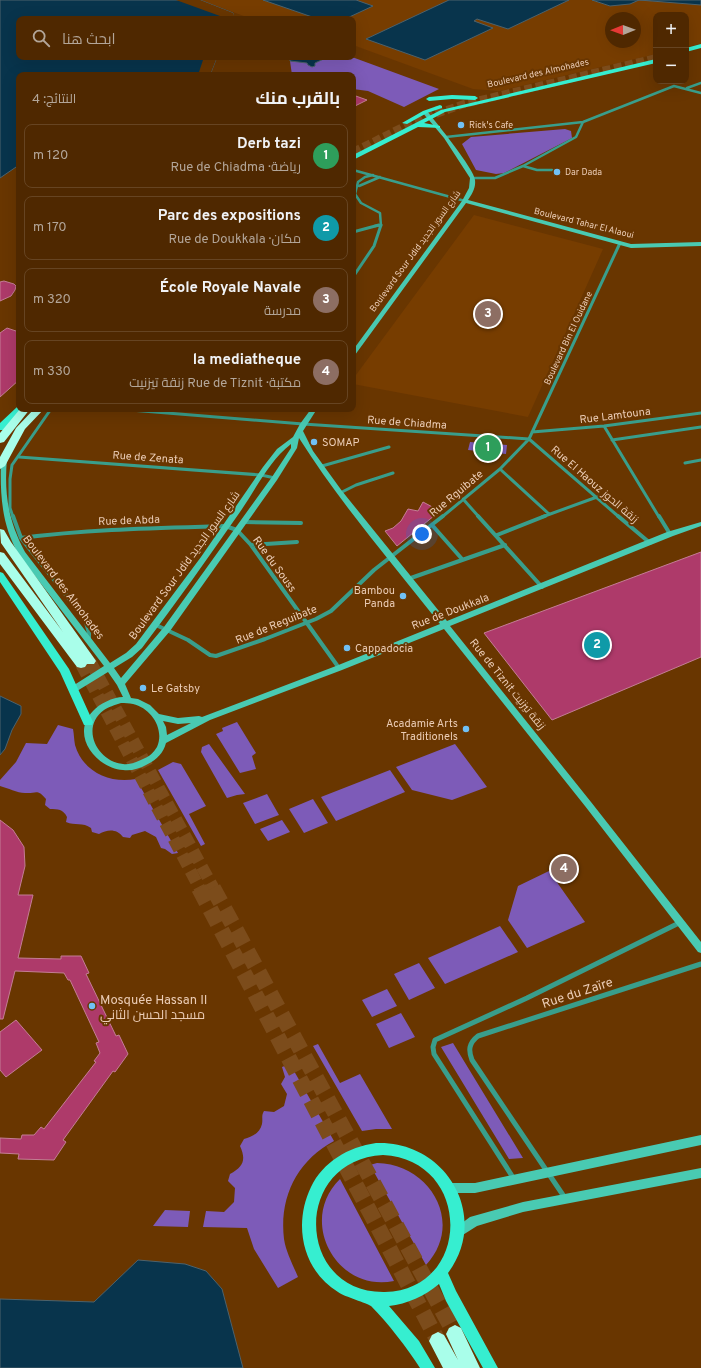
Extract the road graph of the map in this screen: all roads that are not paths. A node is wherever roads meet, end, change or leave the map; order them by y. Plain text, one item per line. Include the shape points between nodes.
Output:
1 (701, 46) edge
2 (689, 49) edge
3 (701, 51) edge
4 (689, 53) edge
5 (653, 58) edge
6 (653, 62) edge
7 (600, 72) junction
8 (701, 83) edge
9 (686, 88) junction
10 (701, 93) edge
11 (475, 98) junction
12 (429, 99) dead end
13 (425, 112) junction
14 (431, 117) junction
15 (583, 122) junction
16 (415, 126) junction
17 (438, 127) junction
18 (446, 137) junction
19 (356, 148) edge
20 (356, 156) edge
21 (523, 166) junction
22 (552, 170) dead end
23 (356, 171) edge
24 (373, 175) junction
25 (380, 177) junction
26 (473, 178) junction
27 (359, 186) junction
28 (356, 191) edge
29 (356, 198) edge
30 (465, 201) junction
31 (381, 225) junction
32 (356, 231) edge
33 (620, 243) junction
34 (701, 244) edge
35 (356, 273) edge
36 (356, 350) edge
37 (17, 412) edge
38 (22, 412) edge
39 (36, 412) edge
40 (49, 412) edge
41 (143, 412) edge
42 (312, 412) edge
43 (701, 413) edge
44 (604, 426) junction
45 (701, 427) edge
46 (0, 428) edge
47 (299, 431) junction
48 (532, 432) junction
49 (529, 439) junction
50 (0, 440) edge
51 (612, 440) junction
52 (389, 447) dead end
53 (19, 457) junction
54 (701, 460) edge
55 (2, 461) edge
56 (685, 462) dead end
57 (322, 466) junction
58 (500, 469) junction
59 (393, 473) dead end
60 (261, 475) junction
61 (275, 478) junction
62 (340, 492) junction
63 (597, 497) junction
64 (464, 499) junction
65 (549, 514) junction
66 (242, 522) junction
67 (301, 523) dead end
68 (701, 524) edge
69 (432, 525) junction
70 (226, 526) junction
71 (237, 530) junction
72 (0, 532) edge
73 (670, 534) junction
74 (497, 535) junction
75 (21, 538) junction
76 (297, 542) dead end
77 (650, 543) junction
78 (251, 545) junction
79 (505, 545) junction
80 (0, 556) edge
81 (391, 557) junction
82 (462, 559) junction
83 (0, 575) edge
84 (408, 579) junction
85 (543, 587) junction
86 (307, 622) junction
87 (445, 624) junction
88 (156, 625) junction
89 (167, 630) junction
90 (89, 640) junction
91 (110, 668) junction
92 (339, 668) junction
93 (121, 684) junction
94 (74, 689) junction
95 (128, 700) junction
96 (158, 717) junction
97 (207, 718) junction
98 (88, 722) junction
99 (163, 741) junction
100 (681, 922) junction
101 (701, 949) edge
102 (701, 964) edge
103 (701, 1140) edge
104 (548, 1173) junction
105 (701, 1173) edge
106 (514, 1180) junction
107 (448, 1188) junction
108 (565, 1199) junction
109 (458, 1233) junction
110 (442, 1272) junction
111 (372, 1298) junction
112 (455, 1334) tunnel mouth
113 (438, 1341) tunnel mouth
114 (428, 1368) edge
115 (453, 1368) edge
116 (472, 1368) edge
117 (491, 1368) edge

1 - 2 main road
3 - 4 main road
5 - 7 main road, Boulevard des Almohades
6 - 7 main road, Boulevard des Almohades
7 - 11 main road, Boulevard des Almohades
7 - 14 main road, Boulevard des Almohades via 453,109
8 - 9 street
9 - 10 street
9 - 15 street via 667,88
11 - 12 main road
11 - 13 main road, Boulevard des Almohades
13 - 14 street
13 - 19 main road, Boulevard des Almohades
14 - 16 main road, Boulevard des Almohades
14 - 17 street
15 - 18 street
15 - 21 street via 576,137
16 - 17 main road
16 - 20 main road, Boulevard des Almohades
17 - 18 street
18 - 26 street
21 - 22 street via 543,172
21 - 26 street via 495,178
23 - 24 street
24 - 25 street
24 - 27 street via 361,179 358,182
25 - 27 street
25 - 30 street
26 - 30 street, Boulevard Sour Jdid شارع السور الجديد via 472,188
27 - 28 street
29 - 31 street via 380,213
30 - 33 street, Boulevard Tahar El Alaoui
30 - 36 street, Boulevard Sour Jdid شارع السور الجديد
31 - 32 street
31 - 35 street via 376,243
33 - 34 street, Boulevard Tahar El Alaoui via 640,246
33 - 48 street, Boulevard Bin El Ouidane
37 - 46 main road
38 - 50 highway
39 - 55 highway via 21,428
40 - 53 street
41 - 47 street, Rue de Chiadma
42 - 47 street, Boulevard Sour Jdid شارع السور الجديد
43 - 44 street, Rue Lamtouna
44 - 48 street, Rue Lamtouna
44 - 51 street
45 - 51 street
47 - 49 street, Rue de Chiadma
47 - 57 street, Rue de Tiznit زنقة تيزنيت
47 - 60 street, Boulevard Sour Jdid شارع السور الجديد
47 - 61 street, Boulevard Sour Jdid شارع السور الجديد via 294,448
48 - 49 street, Boulevard Bin El Ouidane
49 - 58 street, Rue Rguibate
49 - 63 street, Rue El Haouz زنقة الحوز
51 - 73 street
52 - 57 street
53 - 60 street, Rue de Zenata
53 - 75 street via 12,465 9,497 12,515
54 - 56 street
55 - 90 street, Boulevard des Almohades via 1,500 12,538
57 - 62 street, Rue de Tiznit زنقة تيزنيت
58 - 64 street, Rue Rguibate
58 - 65 street
59 - 62 street
60 - 61 street, Rue de Zenata
60 - 70 street, Boulevard Sour Jdid شارع السور الجديد
61 - 66 street, Boulevard Sour Jdid شارع السور الجديد
62 - 81 street, Rue de Tiznit زنقة تيزنيت
63 - 65 street
63 - 77 street, Rue El Haouz زنقة الحوز
64 - 69 street, Rue Rguibate
64 - 74 street
65 - 74 street
66 - 67 street
66 - 71 street, Boulevard Sour Jdid شارع السور الجديد
68 - 73 street, Rue de Doukkala
69 - 81 street, Rue Rguibate
69 - 82 street
70 - 71 street, Rue de Abda
70 - 75 street, Rue de Abda via 72,531
70 - 88 street, Boulevard Sour Jdid شارع السور الجديد
71 - 78 street, Rue du Souss
71 - 89 street, Boulevard Sour Jdid شارع السور الجديد
72 - 80 highway via 86,662
73 - 77 street, Rue de Doukkala
74 - 79 street
75 - 90 street via 85,619 90,633
76 - 78 street
77 - 85 street, Rue de Doukkala
78 - 86 street, Rue du Souss
79 - 82 street
79 - 85 street
81 - 84 street, Rue de Tiznit زنقة تيزنيت
81 - 86 street, Rue de Reguibate via 340,604
82 - 84 street
83 - 94 main road via 66,671
84 - 87 street, Rue de Tiznit زنقة تيزنيت
85 - 87 street, Rue de Doukkala
86 - 89 street, Rue de Reguibate via 216,656
86 - 92 street, Rue du Souss
87 - 92 street, Rue de Doukkala
87 - 100 street, Rue de Tiznit زنقة تيزنيت
88 - 89 street, Rue de Reguibate
88 - 91 street, Boulevard Sour Jdid شارع السور الجديد via 134,651
89 - 93 street, Boulevard Sour Jdid شارع السور الجديد
90 - 91 street, Boulevard des Almohades
91 - 93 street, Boulevard des Almohades
91 - 94 street, Boulevard Sour Jdid شارع السور الجديد
92 - 97 street, Rue de Doukkala
93 - 95 street, Boulevard des Almohades
94 - 98 main road
95 - 96 street via 143,704
95 - 98 street via 107,704 94,713
96 - 97 street, Rue de Doukkala via 178,721
96 - 99 street via 164,732
97 - 99 street, Rue de Doukkala
98 - 99 street via 89,741 101,758 111,764 130,766 148,762 157,754
100 - 101 street, Rue de Tiznit زنقة تيزنيت
100 - 106 street via 435,1040 434,1054
102 - 104 street, Rue du Zaïre via 478,1036 471,1042 469,1051 472,1060
103 - 104 street
104 - 106 street
104 - 108 street
105 - 108 street
106 - 107 street via 475,1188
107 - 109 main road via 454,1199
107 - 111 main road via 423,1162 408,1154 393,1151 371,1150 354,1155 338,1164 321,1181 310,1202 308,1214 312,1250 335,1281 353,1292
108 - 109 street via 485,1217 474,1221
109 - 110 main road via 452,1253
110 - 111 main road via 411,1294
110 - 117 main road via 452,1296
111 - 114 main road via 414,1346
112 - 116 highway
113 - 115 highway

